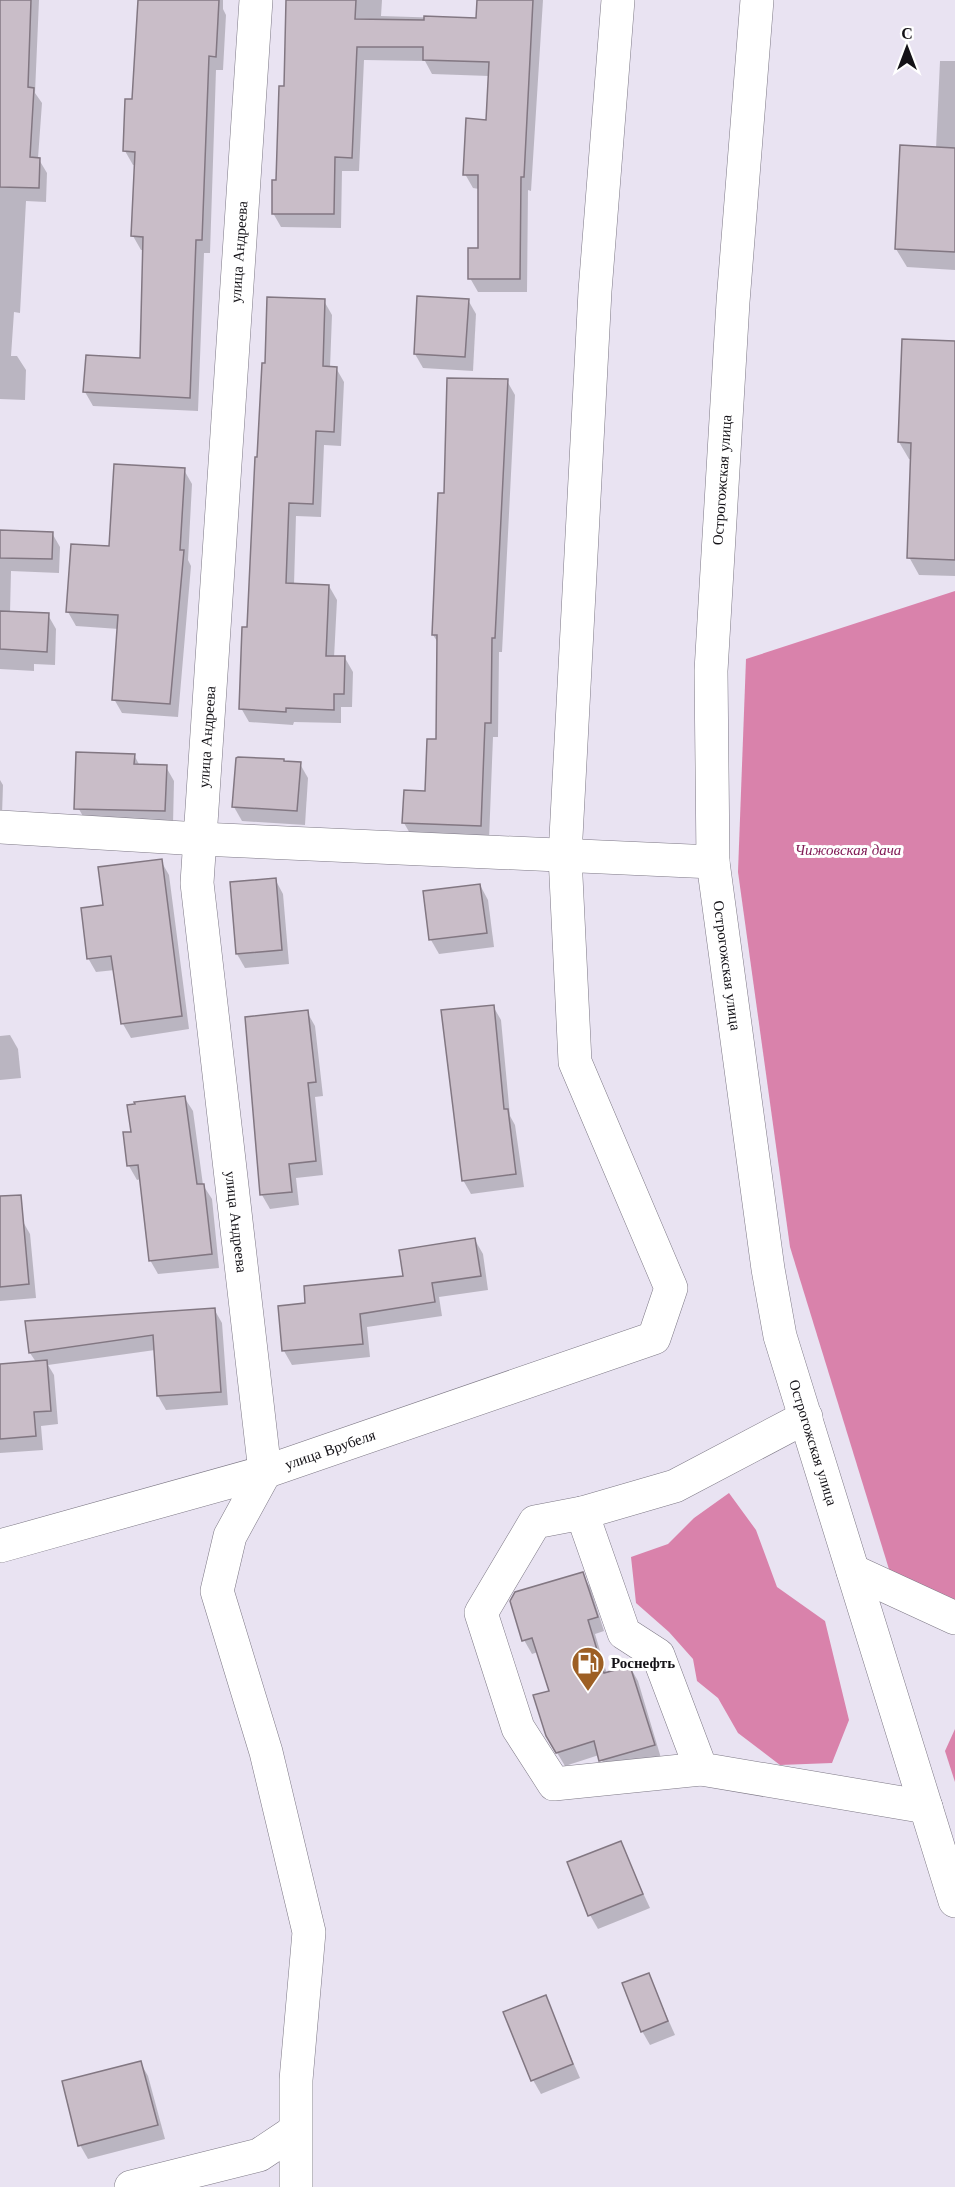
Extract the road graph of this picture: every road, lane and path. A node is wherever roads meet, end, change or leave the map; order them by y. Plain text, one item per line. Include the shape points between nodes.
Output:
1 (256, 0) edge
2 (618, 0) edge
3 (757, 0) edge
4 (0, 827) edge
5 (200, 839) junction
6 (565, 856) junction
7 (713, 862) junction
8 (806, 1417) junction
9 (265, 1472) junction
10 (582, 1513) junction
11 (0, 1546) edge
12 (853, 1571) junction
13 (955, 1618) edge
14 (701, 1769) junction
15 (926, 1807) junction
16 (955, 1901) edge
17 (295, 2131) junction
18 (131, 2187) edge
19 (296, 2187) edge

1 - 5 street, улица Андреева
2 - 6 street via 595,291
3 - 7 street, Острогожская улица via 733,302 711,671
4 - 5 street
5 - 6 street
5 - 9 street, улица Андреева via 197,883
6 - 7 street
6 - 9 street, улица Врубеля via 574,1062 671,1288 654,1338
7 - 8 street, Острогожская улица via 768,1269 780,1336
8 - 10 street via 675,1486
8 - 12 street, Острогожская улица
9 - 11 street, улица Врубеля
9 - 17 street via 230,1536 216,1591 266,1752 309,1932
10 - 14 street via 624,1633 658,1655
10 - 14 street via 535,1522 481,1613 518,1728 554,1784
12 - 13 street
12 - 15 street, Острогожская улица
14 - 15 street
15 - 16 street, Острогожская улица
17 - 18 street via 259,2155
17 - 19 street

